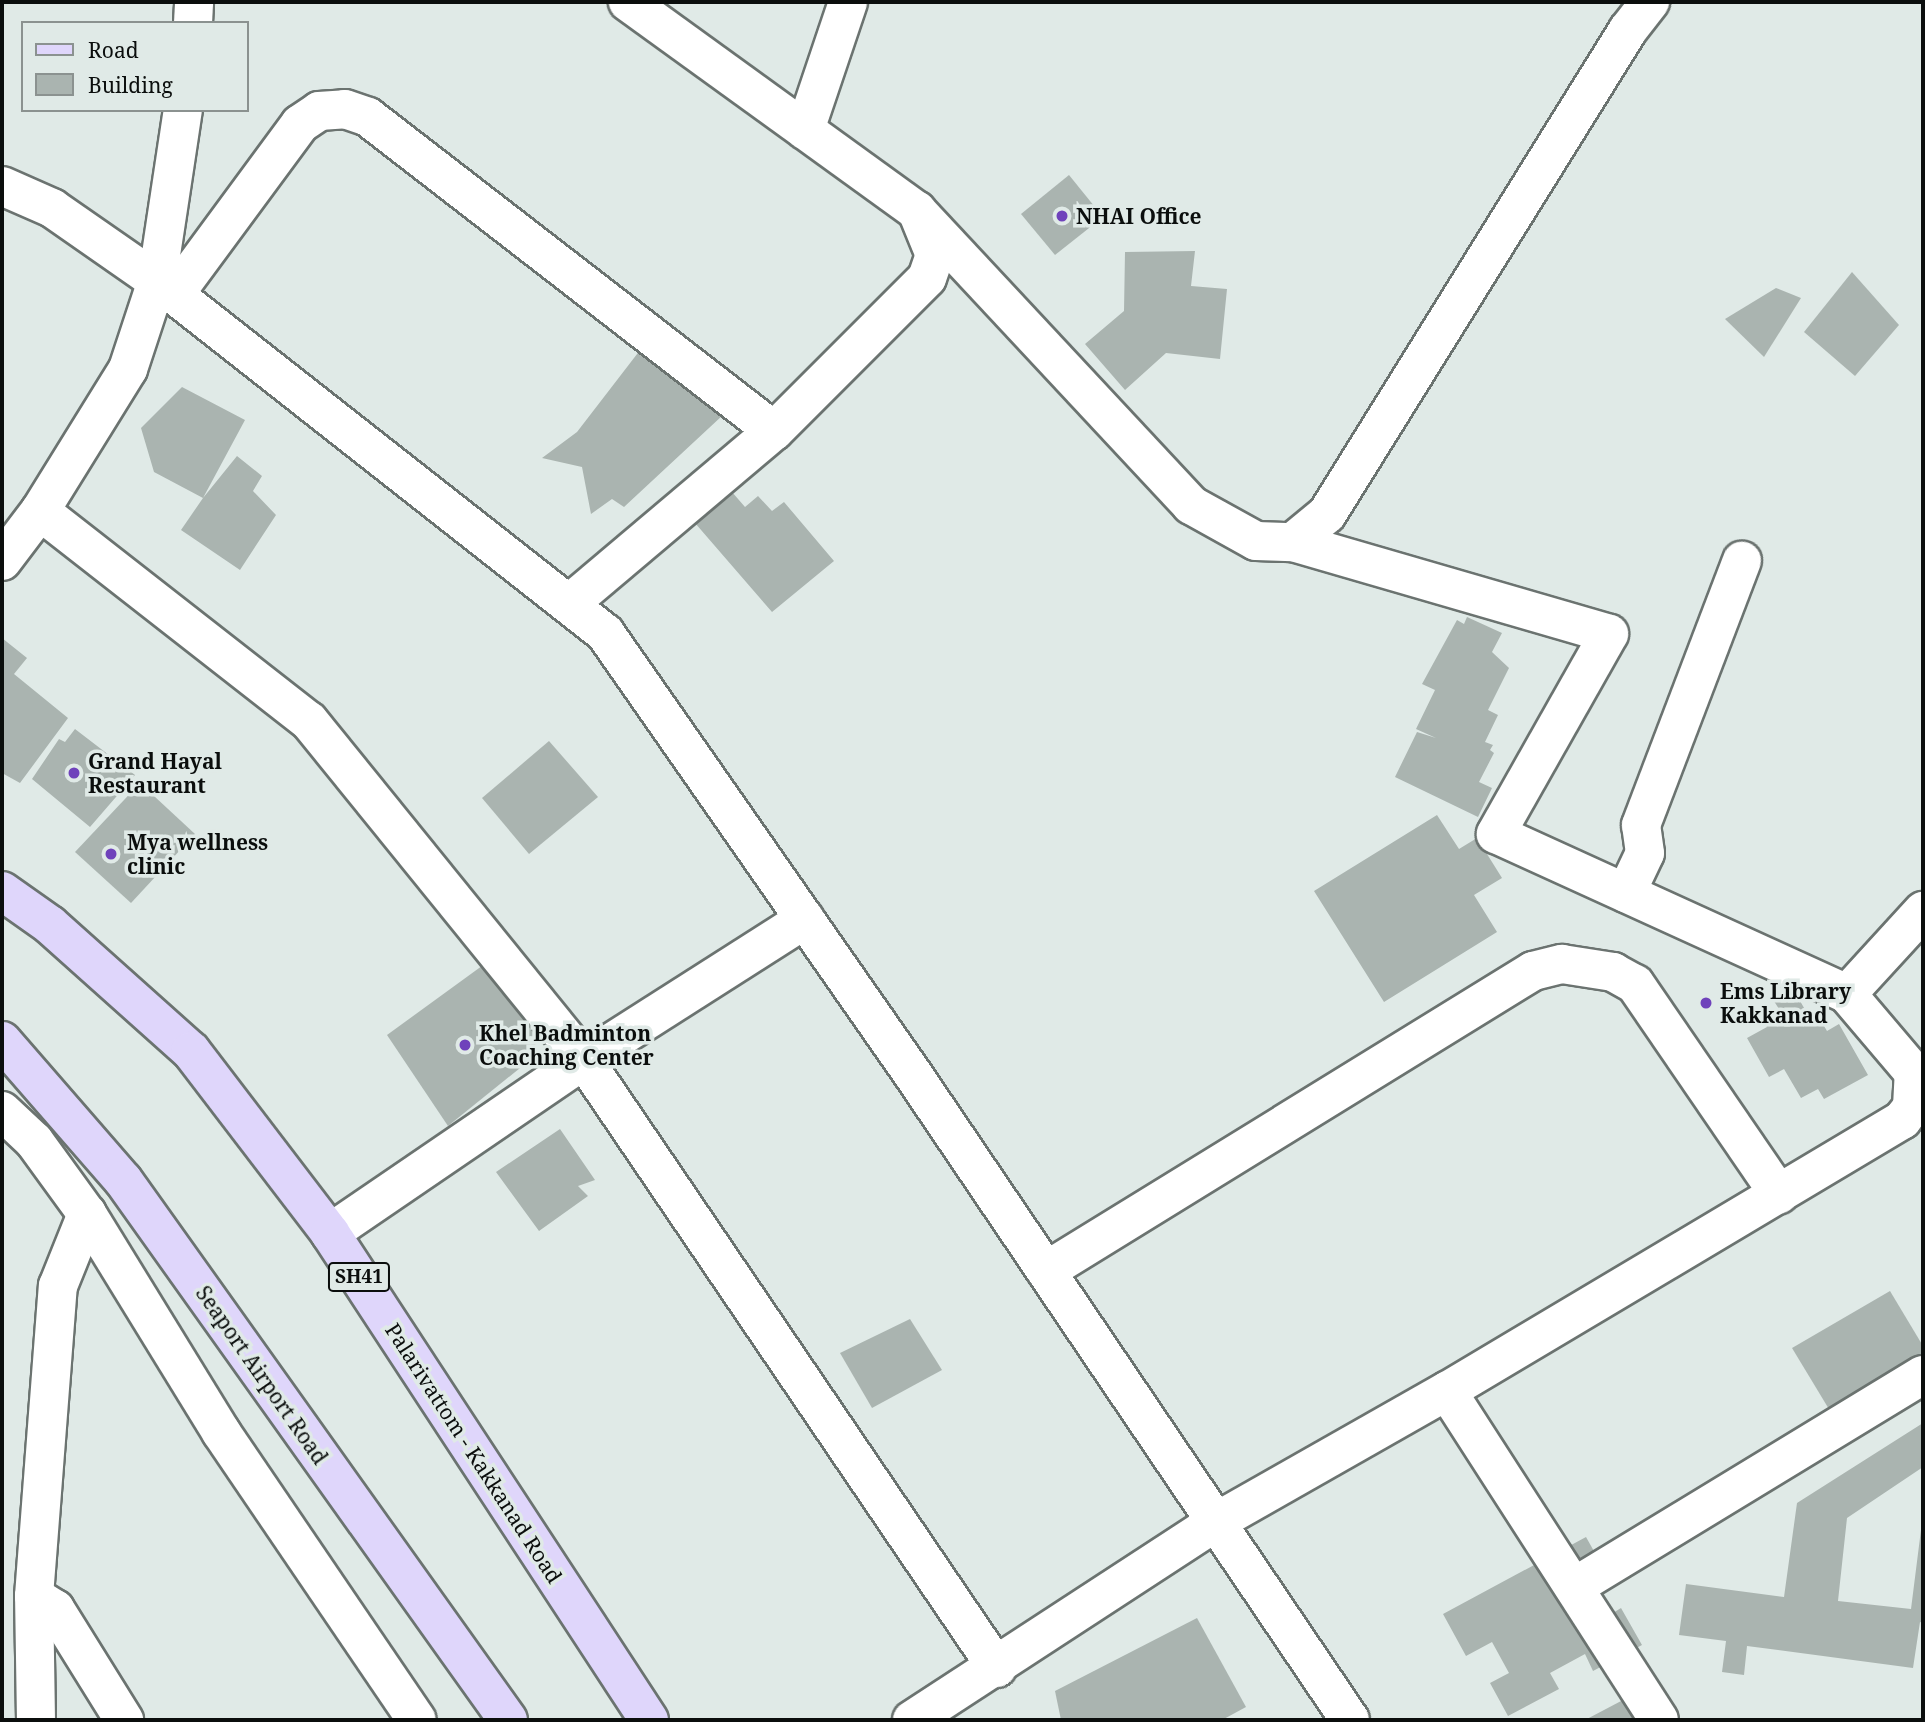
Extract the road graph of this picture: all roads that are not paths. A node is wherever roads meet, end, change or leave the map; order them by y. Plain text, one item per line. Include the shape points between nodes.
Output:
1 (194, 2) edge
2 (628, 2) edge
3 (848, 2) edge
4 (1650, 2) edge
5 (193, 21) edge
6 (183, 112) edge
7 (805, 130) junction
8 (2, 186) edge
9 (917, 211) junction
10 (165, 288) junction
11 (774, 431) junction
12 (40, 511) junction
13 (1293, 542) junction
14 (2, 561) edge
15 (1742, 561) dead end
16 (569, 604) junction
17 (2, 891) edge
18 (1626, 893) junction
19 (1923, 911) edge
20 (805, 919) junction
21 (1847, 994) junction
22 (2, 1041) edge
23 (584, 1060) junction
24 (2, 1111) edge
25 (1779, 1194) junction
26 (87, 1214) junction
27 (330, 1233) junction
28 (1046, 1270) junction
29 (1923, 1375) edge
30 (1447, 1391) junction
31 (1216, 1522) junction
32 (1574, 1587) junction
33 (34, 1596) junction
34 (997, 1668) junction
35 (36, 1720) edge
36 (124, 1720) edge
37 (417, 1720) edge
38 (508, 1720) edge
39 (649, 1720) edge
40 (912, 1720) edge
41 (1350, 1720) edge
42 (1660, 1720) edge

1 - 5 street
2 - 7 street
3 - 7 street
4 - 13 street via 1628,30 1327,514
6 - 10 street
7 - 9 street
8 - 10 street via 52,208
9 - 11 street via 934,255 927,278
9 - 13 street via 1191,505 1256,541
10 - 11 street via 300,124 319,111 345,109 368,117
10 - 12 street via 128,369
10 - 16 street
11 - 16 street
12 - 14 street
12 - 23 street via 309,721
13 - 18 street via 1609,634 1496,834
15 - 18 street via 1641,825 1645,853
16 - 20 street via 605,633
17 - 27 main road, Palarivattom - Kakkanad Road / SH41 via 50,925 191,1051
18 - 21 street
19 - 21 street
20 - 23 street
20 - 28 street
21 - 25 street via 1914,1073 1912,1107 1902,1120
22 - 38 main road, Seaport Airport Road via 123,1180
23 - 27 street
23 - 34 street
24 - 26 street via 34,1141
25 - 28 street via 1635,984 1604,969 1562,964 1533,971
25 - 30 street
26 - 33 street via 58,1286
26 - 37 street via 221,1432
27 - 39 main road, Palarivattom - Kakkanad Road / SH41
28 - 31 street
29 - 32 street
30 - 31 street
30 - 32 street
31 - 34 street
31 - 41 street
32 - 42 street
33 - 35 street
33 - 36 street via 55,1609
34 - 40 street

